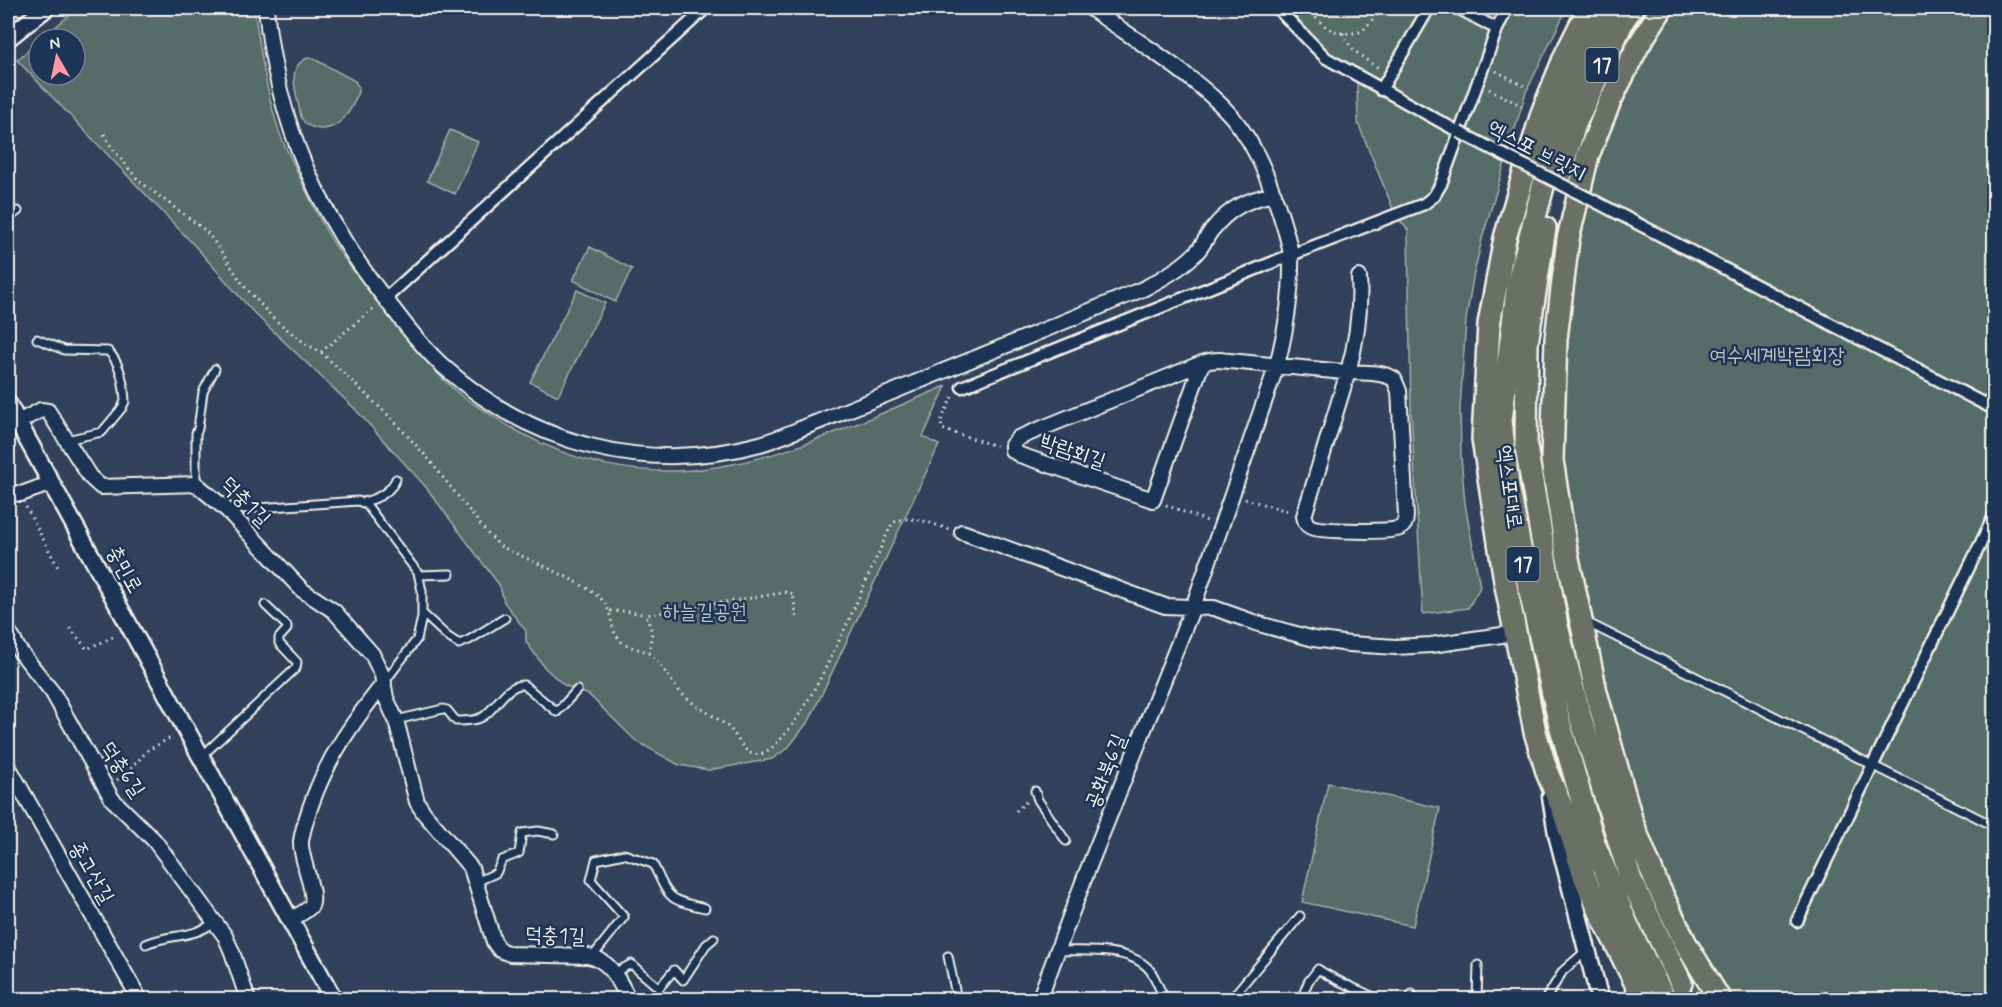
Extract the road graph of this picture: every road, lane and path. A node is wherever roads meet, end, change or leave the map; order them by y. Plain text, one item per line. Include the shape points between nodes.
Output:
1 (46, 8) edge
2 (266, 8) edge
3 (706, 8) edge
4 (1090, 8) edge
5 (1277, 8) edge
6 (1308, 8) edge
7 (1383, 8) edge
8 (1429, 8) edge
9 (1458, 8) edge
10 (1507, 8) edge
11 (1589, 8) edge
12 (1608, 8) edge
13 (1632, 8) edge
14 (1662, 8) edge
15 (1497, 29) junction
16 (1343, 33) junction
17 (8, 38) edge
18 (1483, 65) junction
19 (1389, 76) junction
20 (1477, 82) junction
21 (1528, 88) dead end
22 (1381, 90) junction
23 (1522, 106) dead end
24 (1568, 121) junction
25 (1459, 132) junction
26 (104, 134) dead end
27 (1561, 144) junction
28 (1274, 194) junction
29 (18, 211) dead end
30 (8, 219) edge
31 (1291, 255) junction
32 (1359, 277) dead end
33 (1496, 282) junction
34 (385, 299) junction
35 (37, 339) dead end
36 (1556, 339) junction
37 (321, 352) junction
38 (1202, 363) junction
39 (1277, 365) junction
40 (215, 369) dead end
41 (1348, 372) junction
42 (962, 387) joint
43 (8, 404) edge
44 (1995, 409) edge
45 (18, 422) junction
46 (66, 440) junction
47 (1012, 447) junction
48 (396, 479) dead end
49 (52, 483) junction
50 (196, 484) junction
51 (8, 492) edge
52 (1232, 495) junction
53 (1153, 500) junction
54 (363, 502) junction
55 (227, 510) junction
56 (31, 516) dead end
57 (1304, 516) junction
58 (1995, 516) edge
59 (1221, 526) junction
60 (962, 532) joint
61 (59, 569) dead end
62 (450, 574) dead end
63 (419, 576) junction
64 (265, 605) dead end
65 (1193, 607) junction
66 (610, 611) junction
67 (422, 613) junction
68 (646, 615) junction
69 (505, 618) dead end
70 (1580, 619) junction
71 (797, 620) dead end
72 (70, 628) dead end
73 (8, 630) edge
74 (1516, 633) junction
75 (109, 639) dead end
76 (649, 653) junction
77 (384, 684) junction
78 (578, 690) dead end
79 (396, 720) junction
80 (153, 746) dead end
81 (202, 756) junction
82 (1873, 765) junction
83 (8, 766) edge
84 (132, 767) dead end
85 (1548, 775) junction
86 (1035, 791) dead end
87 (1995, 826) edge
88 (554, 834) dead end
89 (1066, 841) dead end
90 (476, 882) junction
91 (705, 908) dead end
92 (1300, 916) dead end
93 (291, 920) junction
94 (1797, 921) dead end
95 (215, 922) junction
96 (714, 938) dead end
97 (146, 944) dead end
98 (1587, 950) junction
99 (1057, 951) junction
100 (593, 956) junction
101 (948, 956) dead end
102 (1478, 965) dead end
103 (614, 973) junction
104 (1681, 982) tunnel mouth
105 (1653, 997) edge
106 (140, 999) edge
107 (248, 999) edge
108 (334, 999) edge
109 (629, 999) edge
110 (957, 999) edge
111 (1039, 999) edge
112 (1167, 999) edge
113 (1230, 999) edge
114 (1301, 999) edge
115 (1379, 999) edge
116 (1476, 999) edge
117 (1545, 999) edge
118 (1600, 999) edge
119 (1720, 999) edge

1 - 17 street
2 - 34 street via 276,82 290,130 327,212
3 - 34 street
4 - 28 street via 1194,81 1224,108 1258,156
5 - 22 street, 엑스포 브릿지 via 1326,58
6 - 16 path via 1321,24
7 - 16 path via 1364,29
8 - 19 street
9 - 15 street
10 - 15 street
11 - 33 main road via 1542,113
12 - 24 main road, 엑스포대로 / 17
13 - 24 main road, 엑스포대로 / 17
14 - 36 main road via 1638,45 1588,155 1568,239
15 - 18 street
16 - 19 path via 1358,54
18 - 20 street
18 - 21 path
19 - 22 street
20 - 23 path
20 - 25 street
22 - 25 street, 엑스포 브릿지
24 - 27 main road, 엑스포대로 / 17
25 - 31 street via 1441,184 1430,200
25 - 44 street, 엑스포 브릿지, bridge
26 - 37 path via 139,181 206,231 244,286 274,319
27 - 33 main road via 1526,202 1508,264
27 - 36 main road via 1568,178 1550,252 1548,318
27 - 104 main road, 엑스포대로 / 17 via 1527,343 1526,447 1557,626 1580,716 1631,880
27 - 105 main road, 엑스포대로 / 17 via 1518,282 1501,421 1508,484 1559,721 1594,843
28 - 31 street
28 - 34 street via 1250,199 1234,208 1191,258 1145,288 796,431 761,443 695,456 626,454 580,444 530,425 483,398 444,368
29 - 30 lane
31 - 39 street via 1288,314
31 - 42 street
32 - 41 street via 1357,337
33 - 74 main road via 1489,324 1483,439
34 - 37 path
35 - 46 lane via 64,350 108,351 116,361 126,401 97,434
36 - 70 main road via 1552,460
37 - 66 path via 414,442 500,546 595,593
38 - 39 street, 박람회길 via 1219,360
38 - 47 street, 박람회길 via 1018,438
38 - 53 street
39 - 41 street, 박람회길
39 - 52 street
40 - 50 lane via 202,392 196,433
41 - 57 street
41 - 57 street, 박람회길 via 1389,376 1397,384 1406,521 1401,528 1387,531 1324,529 1308,525
42 - 47 path via 953,394 941,421 942,429 994,446
43 - 45 street, 충민로
45 - 46 street, 덕충1길 via 46,409
45 - 49 street, 충민로
46 - 50 street, 덕충1길 via 90,477 101,486
47 - 53 street, 박람회길 via 1016,454
48 - 54 lane via 379,497
49 - 51 street via 21,494
49 - 81 street, 충민로
50 - 55 street, 덕충1길
52 - 57 path
52 - 59 street
53 - 59 path
54 - 55 lane
54 - 63 lane
55 - 77 street, 덕충1길 via 302,590 334,611 368,648
56 - 61 path
58 - 82 street
59 - 65 street
60 - 65 street via 1165,606
60 - 76 path via 912,519 892,524 864,590 804,705 777,743 761,754 746,751 729,727 683,694
62 - 63 lane
63 - 67 lane
64 - 81 lane via 287,626 279,643 297,662 296,669
65 - 74 street via 1214,608 1286,632 1349,644 1431,645
65 - 99 street, 공화북6길
66 - 68 path
66 - 76 path via 620,641
67 - 69 lane via 459,644
67 - 77 lane via 417,639
68 - 71 path via 791,592
68 - 76 path via 652,632
70 - 82 lane
70 - 119 main road via 1632,822 1686,944
72 - 75 path via 87,649
73 - 95 street, 덕충6길 via 53,693 112,799 154,840
74 - 85 main road via 1535,732
77 - 79 street, 덕충1길
77 - 93 street via 351,726 321,777 301,844 313,903
78 - 79 lane via 557,712 520,684 482,717 456,721 443,710
79 - 90 street, 덕충1길 via 417,802 466,862
80 - 84 path
81 - 93 street, 충민로
82 - 87 lane
82 - 94 street
83 - 106 street, 종고산길
85 - 98 street via 1557,834
85 - 105 main road via 1600,912
86 - 89 lane
88 - 90 lane via 522,833 519,853 502,860 496,873
90 - 100 street, 덕충1길 via 491,935 503,952
91 - 100 lane via 671,897 653,864 624,854 596,860 591,880 624,917
92 - 113 lane
93 - 108 street, 충민로
95 - 97 lane via 200,932
95 - 107 street, 덕충6길 via 232,952
96 - 103 lane via 683,980 674,970 659,988 630,964
98 - 117 lane via 1563,971
98 - 118 street
99 - 111 street, 공화북6길
99 - 112 lane via 1108,951 1134,960 1148,968
100 - 103 street, 덕충1길 via 606,962
101 - 110 lane
102 - 116 lane
103 - 109 street, 덕충1길
114 - 115 lane via 1318,969

